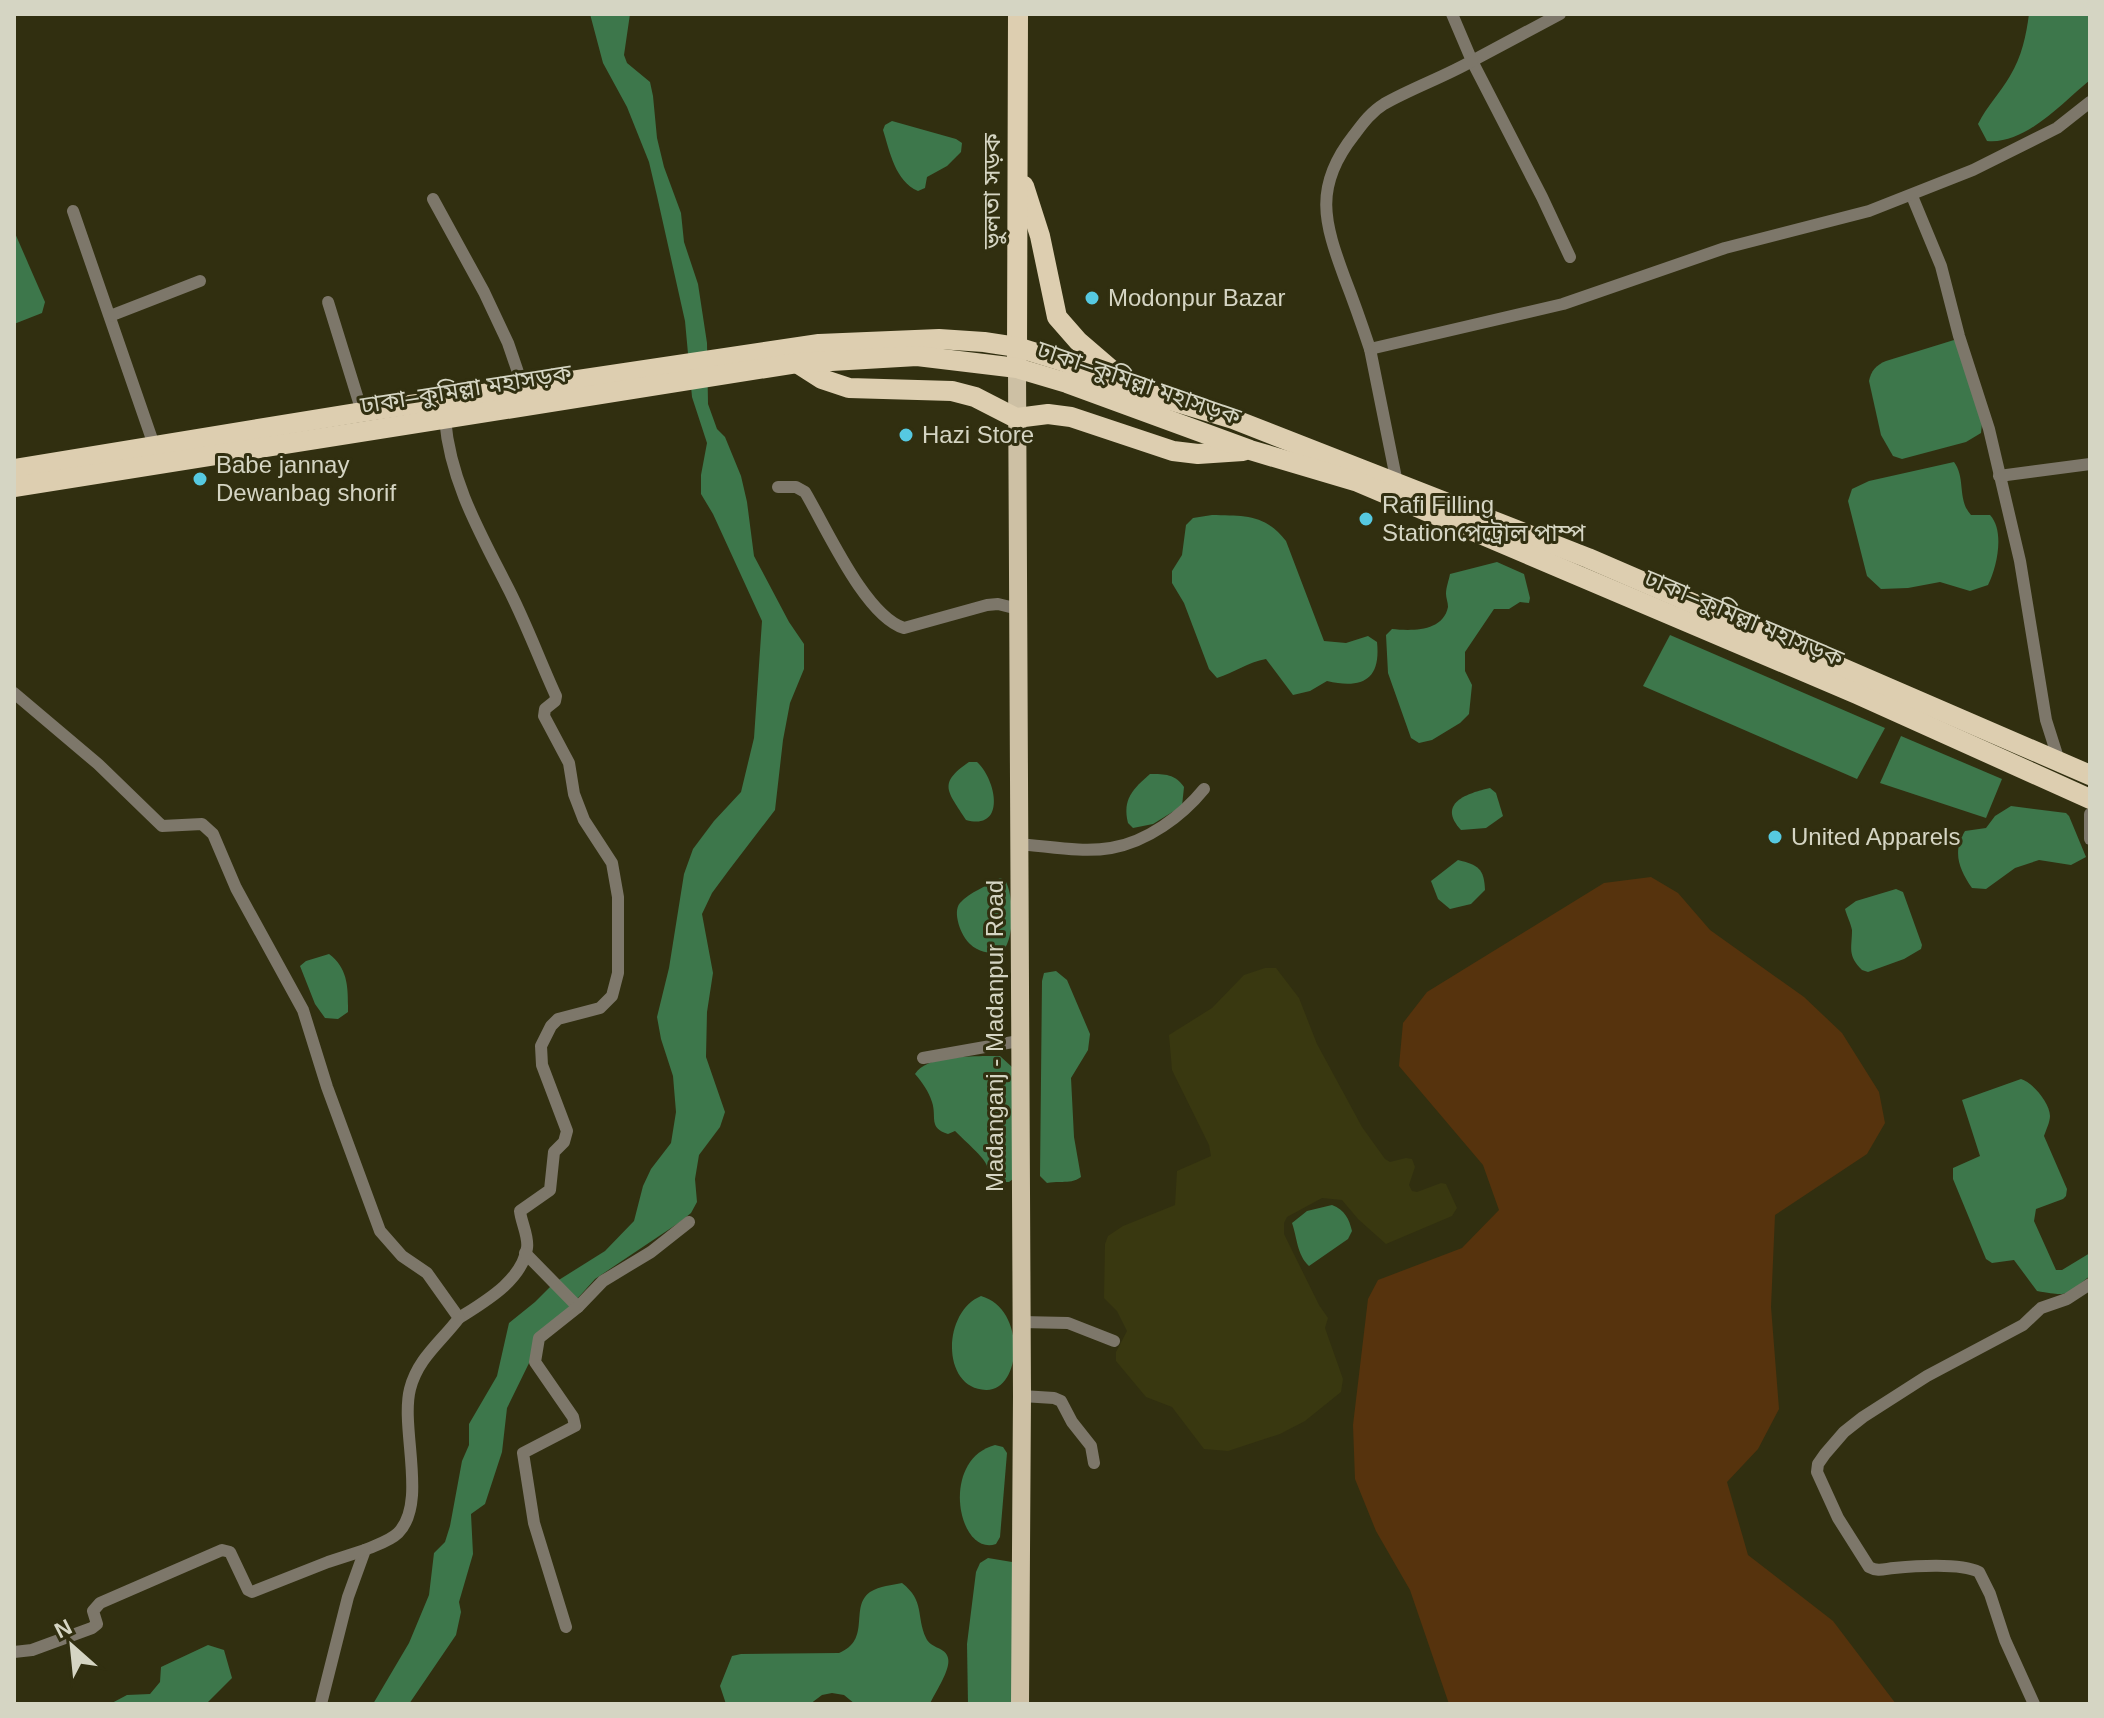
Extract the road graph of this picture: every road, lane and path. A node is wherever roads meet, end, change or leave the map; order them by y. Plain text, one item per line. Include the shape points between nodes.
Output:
1 (1018, 14) edge
2 (1452, 14) edge
3 (1560, 14) edge
4 (1472, 61) junction
5 (2090, 102) edge
6 (1018, 171) junction
7 (1912, 196) junction
8 (433, 199) dead end
9 (73, 211) dead end
10 (1570, 257) dead end
11 (200, 281) dead end
12 (328, 302) dead end
13 (110, 316) junction
14 (1370, 349) junction
15 (1017, 358) junction
16 (797, 363) junction
17 (721, 368) junction
18 (657, 378) junction
19 (1133, 389) junction
20 (524, 390) junction
21 (362, 412) junction
22 (1016, 418) junction
23 (445, 419) junction
24 (155, 448) junction
25 (1250, 450) junction
26 (2090, 464) edge
27 (14, 469) edge
28 (1999, 476) junction
29 (1397, 483) junction
30 (14, 487) edge
31 (778, 487) dead end
32 (1018, 609) junction
33 (14, 693) edge
34 (2059, 761) junction
35 (2090, 775) edge
36 (1204, 789) dead end
37 (2090, 799) edge
38 (2090, 814) edge
39 (2090, 839) edge
40 (1018, 844) junction
41 (1019, 1041) junction
42 (923, 1058) dead end
43 (689, 1222) dead end
44 (525, 1253) junction
45 (2090, 1284) edge
46 (577, 1306) junction
47 (459, 1318) junction
48 (1021, 1322) junction
49 (1114, 1341) dead end
50 (1022, 1396) junction
51 (1094, 1463) dead end
52 (365, 1550) junction
53 (566, 1627) dead end
54 (14, 1652) edge
55 (321, 1704) edge
56 (1020, 1704) edge
57 (2034, 1704) edge

1 - 6 highway, ভুলতা সড়ক
2 - 4 street
3 - 4 street
4 - 10 street
4 - 14 street via 1369,115 1332,170 1325,208 1329,236
5 - 7 street via 2057,128
6 - 15 highway, ভুলতা সড়ক
6 - 19 highway via 1040,236 1057,317
7 - 14 street via 1725,248 1563,304
7 - 28 street via 1951,297
8 - 20 street via 484,292
9 - 13 street
11 - 13 street
12 - 21 street
13 - 24 street
14 - 29 street
15 - 16 highway, ঢাকা–কুমিল্লা মহাসড়ক via 917,356
15 - 17 highway, ঢাকা–কুমিল্লা মহাসড়ক via 939,339 819,344
15 - 19 highway, ঢাকা–কুমিল্লা মহাসড়ক via 1062,361
15 - 22 main road, Madanganj - Madanpur Road
15 - 25 highway, ঢাকা–কুমিল্লা মহাসড়ক via 1067,383
16 - 17 highway, ঢাকা–কুমিল্লা মহাসড়ক
16 - 22 highway via 849,388 952,391
17 - 18 highway, ঢাকা–কুমিল্লা মহাসড়ক
18 - 20 highway, ঢাকা–কুমিল্লা মহাসড়ক
18 - 23 highway, ঢাকা–কুমিল্লা মহাসড়ক
19 - 29 highway, ঢাকা–কুমিল্লা মহাসড়ক via 1233,419
20 - 21 highway, ঢাকা–কুমিল্লা মহাসড়ক
21 - 24 highway, ঢাকা–কুমিল্লা মহাসড়ক
22 - 25 highway via 1071,417 1173,451
22 - 32 main road, Madanganj - Madanpur Road
23 - 30 highway, ঢাকা–কুমিল্লা মহাসড়ক
23 - 44 street via 447,440 482,542 507,584 556,696 544,716 569,763 584,820 612,863 618,897 618,973 612,996 600,1008 558,1019 541,1046 542,1065 567,1137 554,1152 550,1190 520,1211
24 - 27 highway, ঢাকা–কুমিল্লা মহাসড়ক
25 - 37 highway, ঢাকা–কুমিল্লা মহাসড়ক via 1358,482
26 - 28 street
28 - 34 street via 2020,561 2046,720
29 - 34 highway, ঢাকা–কুমিল্লা মহাসড়ক via 1588,558
31 - 32 street via 805,492 861,588 896,625 904,628 987,605
32 - 40 main road, Madanganj - Madanpur Road
33 - 47 street via 162,826 202,824 213,834 236,888 303,1010 380,1231 427,1273
34 - 35 highway, ঢাকা–কুমিল্লা মহাসড়ক
36 - 40 street via 1181,814 1121,845 1089,849
38 - 39 street
40 - 41 main road, Madanganj - Madanpur Road
41 - 42 street
41 - 48 main road, Madanganj - Madanpur Road
43 - 46 street via 603,1281
44 - 46 street
44 - 47 street via 497,1293
45 - 57 street via 2041,1308 2023,1325 1863,1417 1818,1464 1838,1518 1869,1567 1979,1572
46 - 53 street via 539,1338 535,1362 575,1426 523,1453 534,1523
47 - 52 street via 427,1353 411,1386 407,1407 412,1508 400,1532
48 - 49 street via 1068,1323
48 - 50 main road, Madanganj - Madanpur Road
50 - 51 street via 1061,1401 1091,1446
50 - 56 main road, Madanganj - Madanpur Road
52 - 54 street via 252,1592 230,1552 222,1550 100,1603 93,1611 97,1624 92,1628
52 - 55 street

